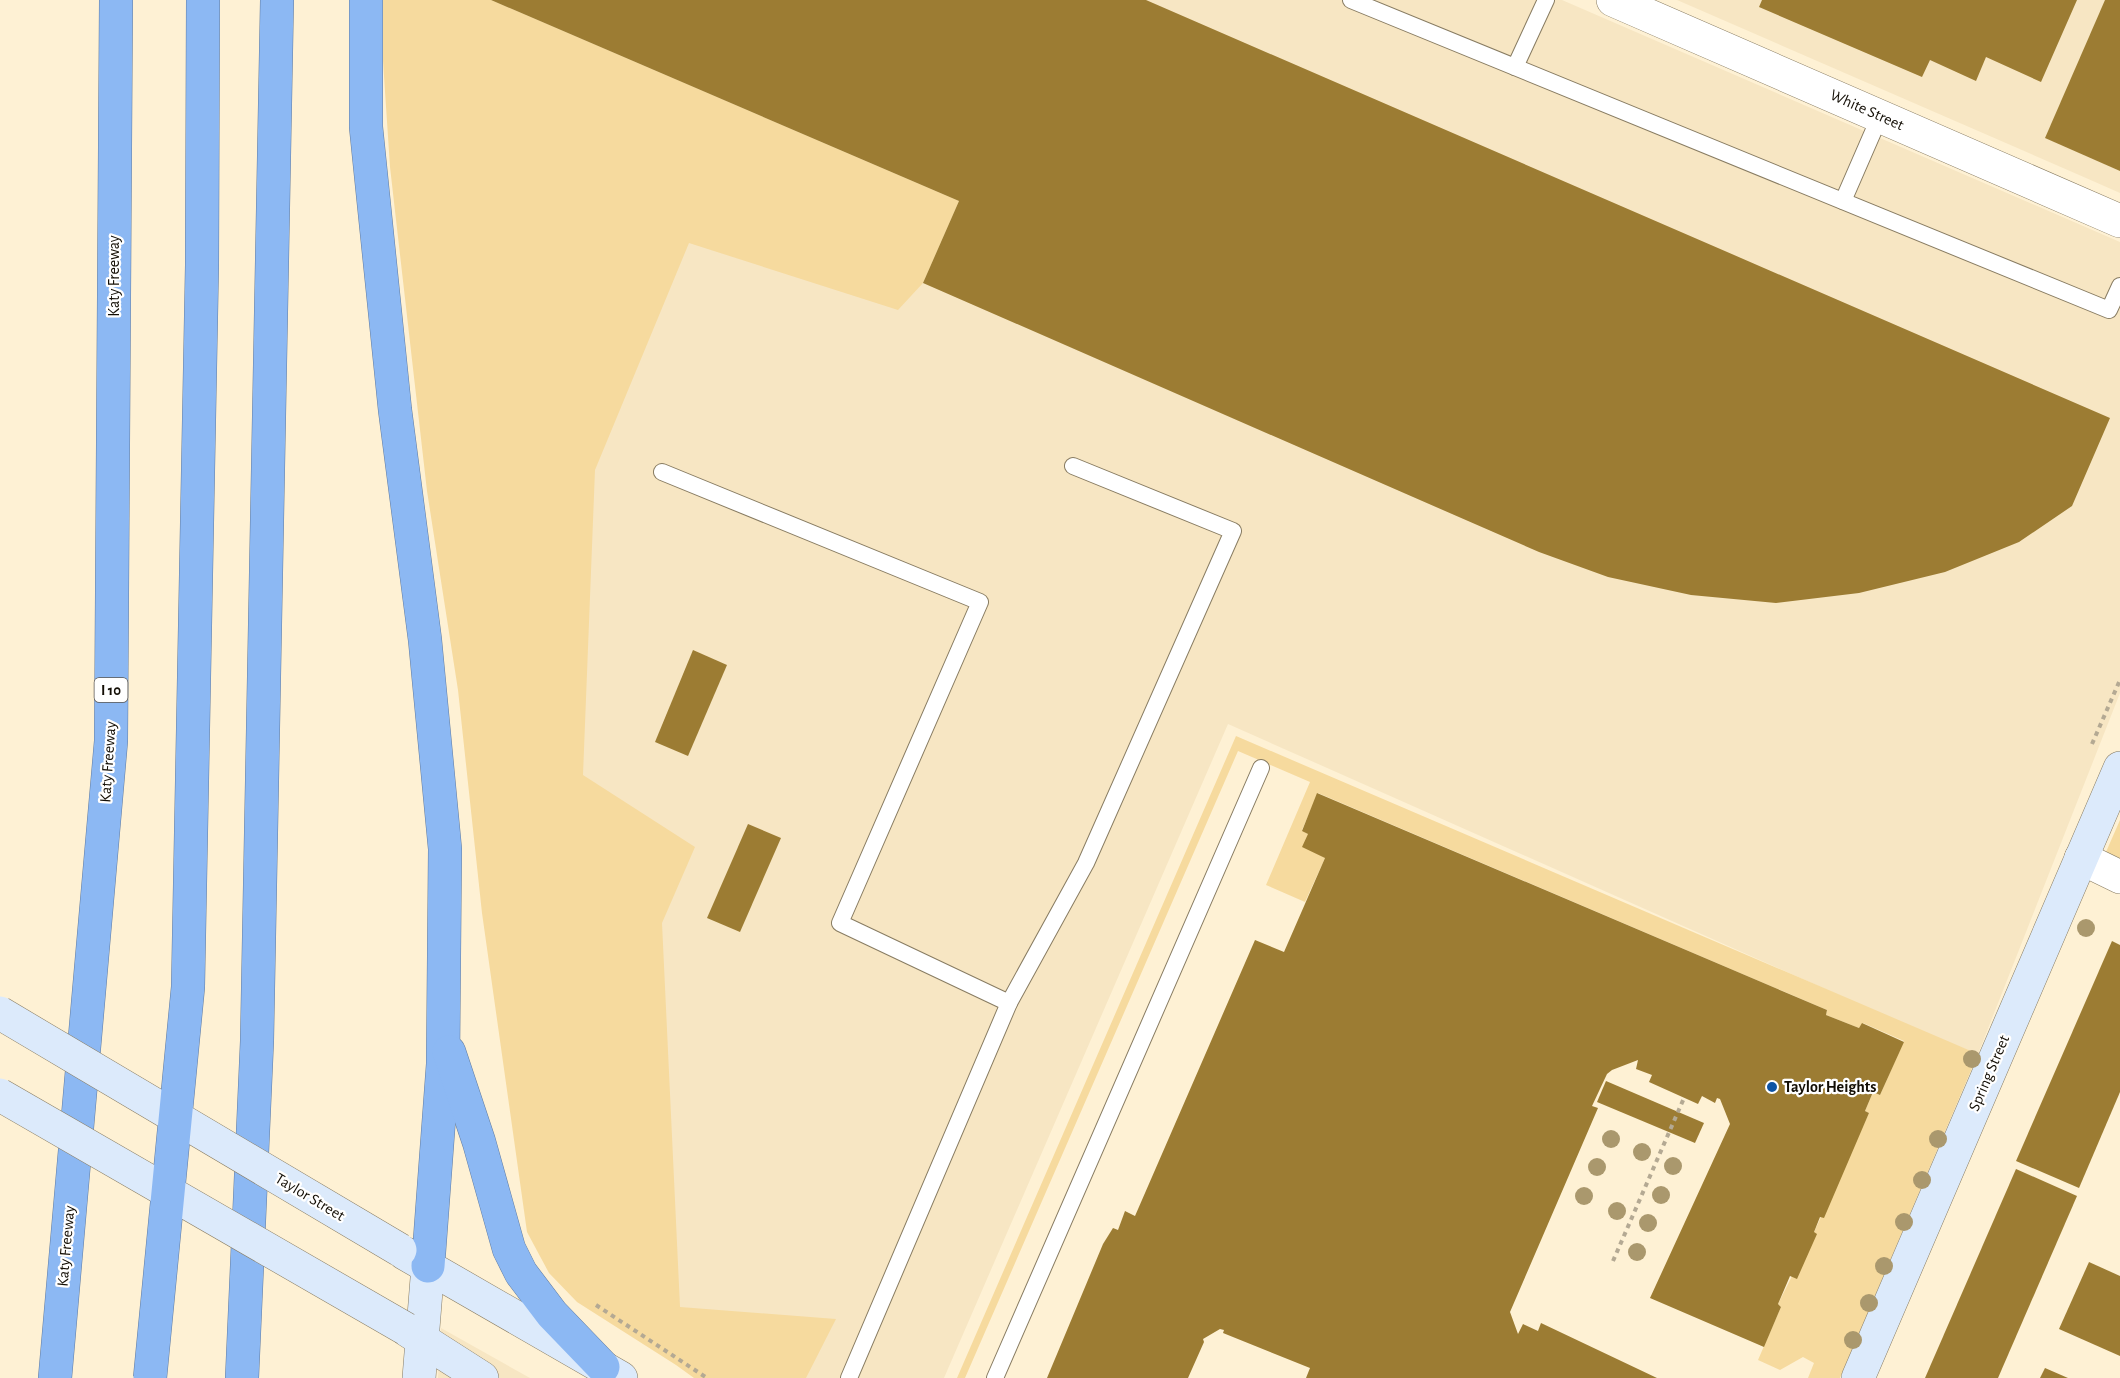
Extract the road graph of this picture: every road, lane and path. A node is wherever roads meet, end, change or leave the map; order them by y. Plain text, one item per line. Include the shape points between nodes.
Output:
1 (116, 0) edge
2 (203, 0) edge
3 (277, 0) edge
4 (366, 0) edge
5 (1351, 0) edge
6 (1546, 0) edge
7 (1613, 0) edge
8 (1515, 67) junction
9 (1880, 116) junction
10 (1843, 201) junction
11 (2120, 221) edge
12 (2120, 286) edge
13 (1073, 466) dead end
14 (662, 472) dead end
15 (1261, 768) dead end
16 (2120, 768) edge
17 (2081, 858) junction
18 (2120, 877) edge
19 (1009, 1003) junction
20 (0, 1012) edge
21 (443, 1033) junction
22 (0, 1095) edge
23 (1684, 1098) dead end
24 (1613, 1261) dead end
25 (428, 1266) junction
26 (594, 1303) dead end
27 (414, 1334) junction
28 (612, 1373) edge
29 (55, 1378) edge
30 (150, 1378) edge
31 (242, 1378) edge
32 (419, 1378) edge
33 (482, 1378) edge
34 (707, 1378) edge
35 (849, 1378) edge
36 (995, 1378) edge
37 (1858, 1378) edge

1 - 29 highway, Katy Freeway / I 10 via 111,741
2 - 30 highway, bridge via 202,265 188,987
3 - 31 highway via 257,1041
4 - 21 highway via 366,128 445,849
5 - 8 lane
6 - 8 lane
7 - 9 street, White Street
8 - 10 lane
9 - 10 lane
9 - 11 street, White Street
10 - 12 lane via 2109,309
13 - 19 lane via 1233,531 1086,863
14 - 19 lane via 980,602 840,923
15 - 36 lane
16 - 17 main road, Spring Street
17 - 18 street
17 - 37 main road, Spring Street
19 - 35 lane
20 - 25 main road, Taylor Street, bridge
21 - 25 highway
21 - 28 highway via 509,1249 521,1273 552,1314
22 - 27 main road, bridge
23 - 24 path
25 - 27 main road
25 - 28 main road, Taylor Street
26 - 34 path
27 - 32 main road
27 - 33 main road

